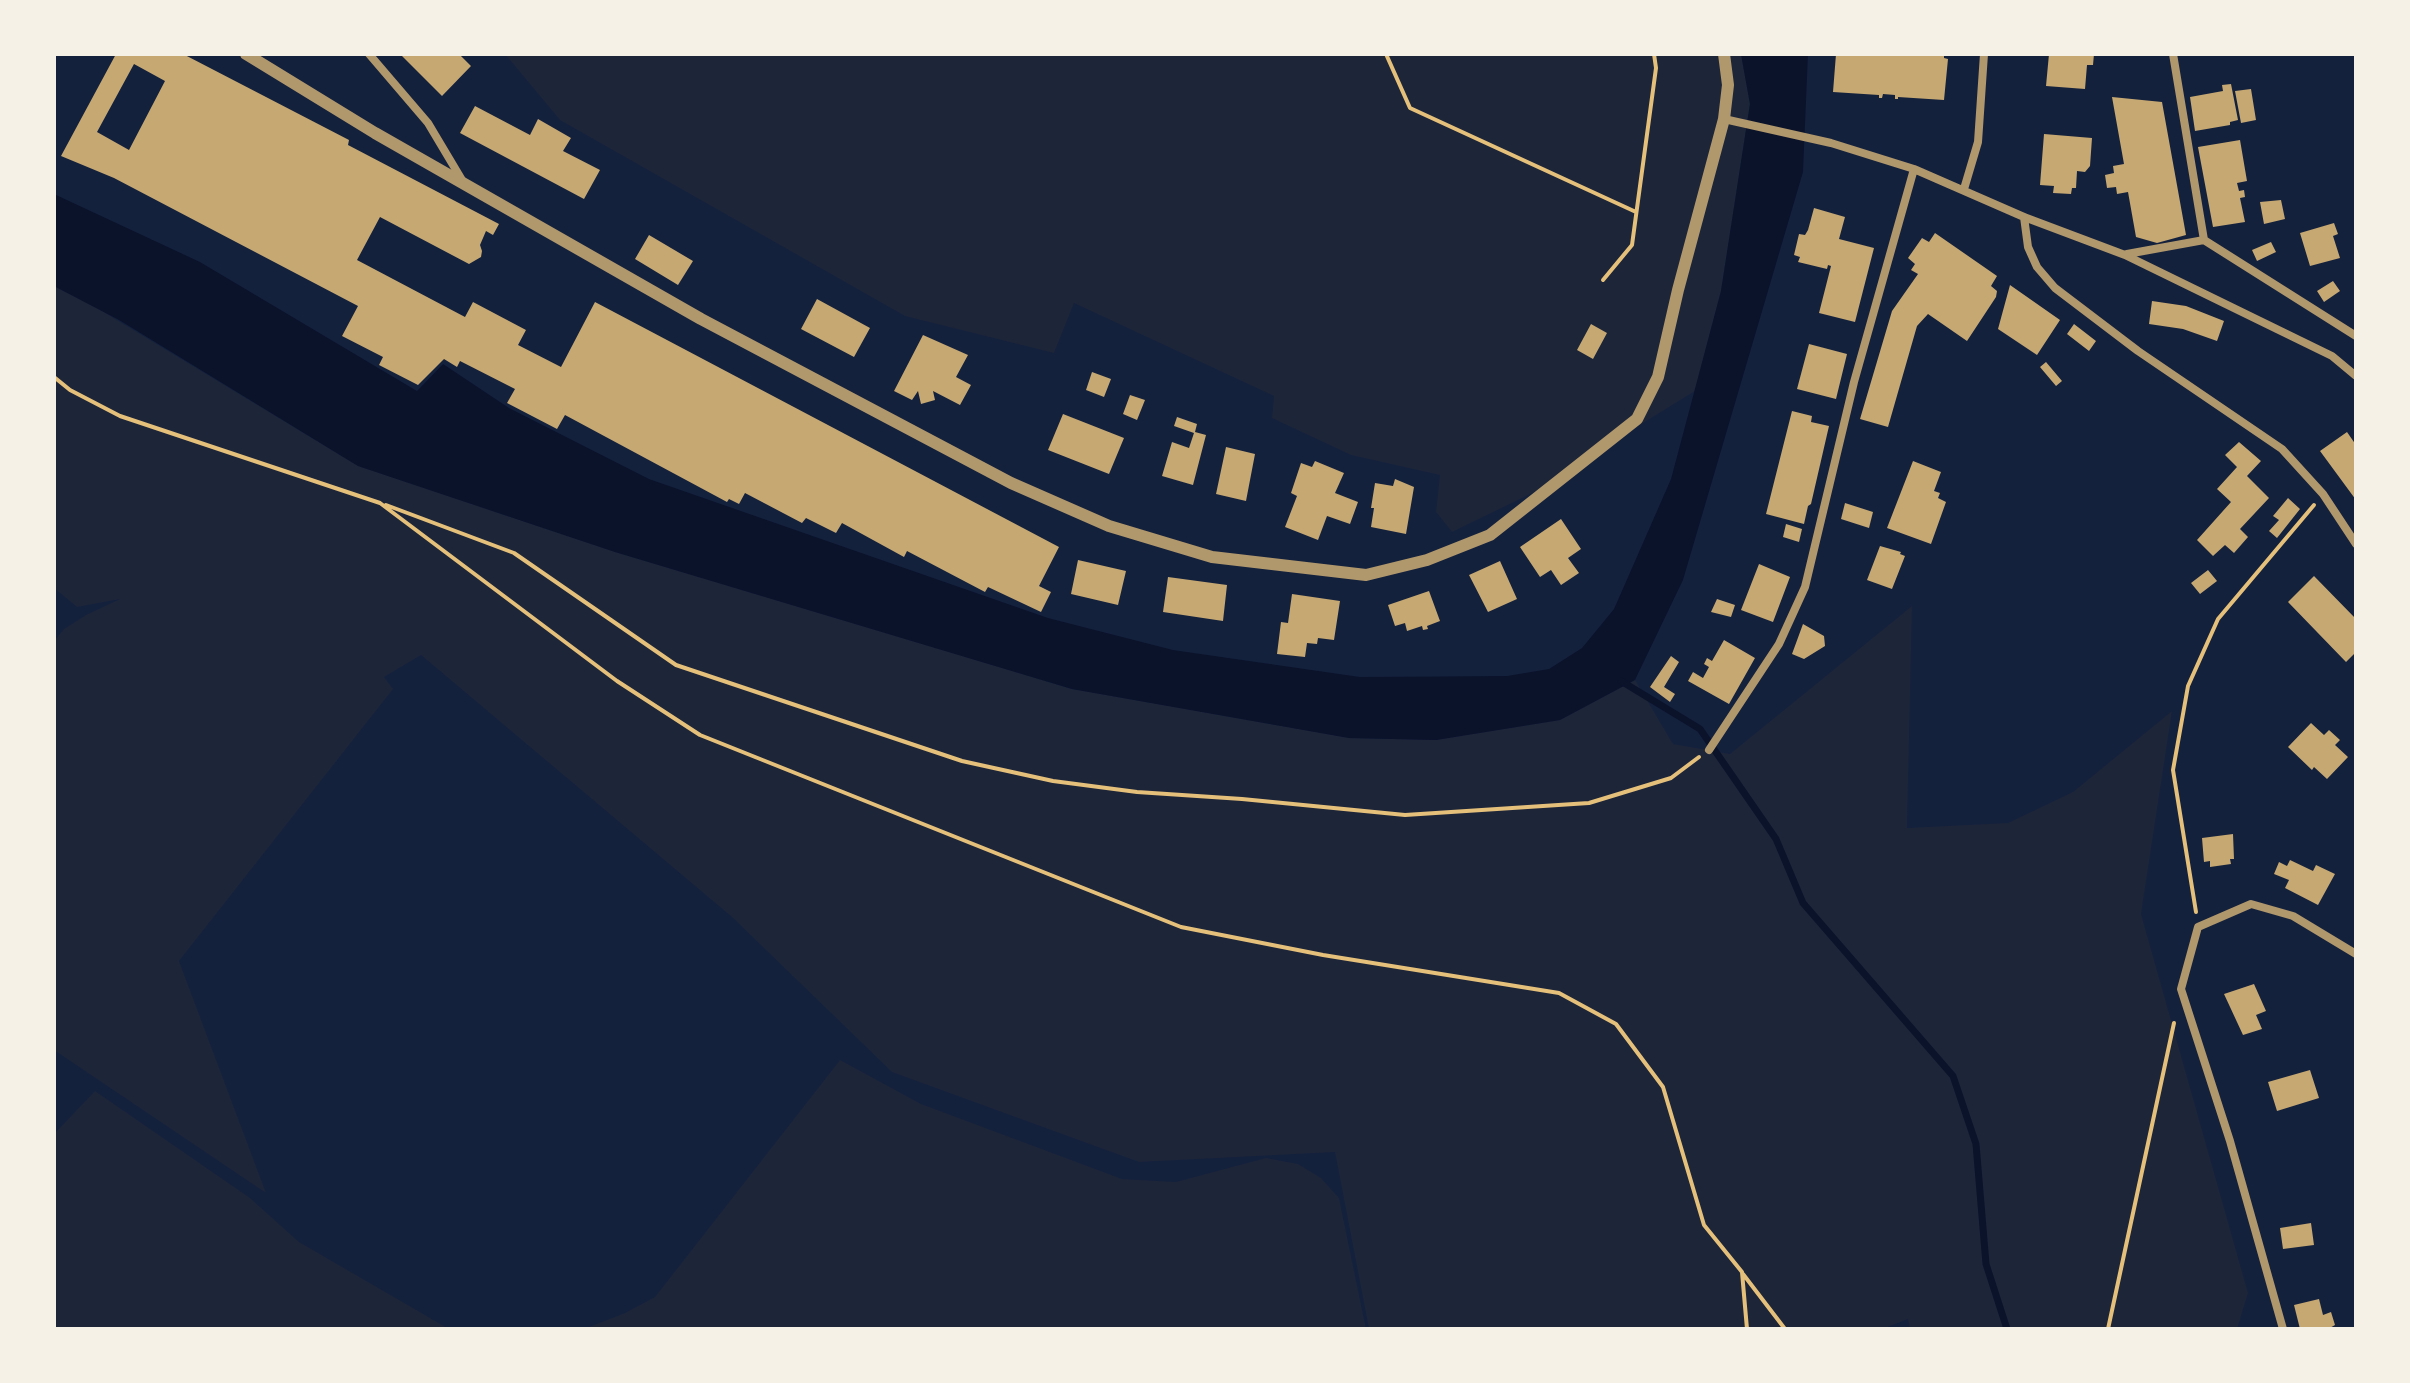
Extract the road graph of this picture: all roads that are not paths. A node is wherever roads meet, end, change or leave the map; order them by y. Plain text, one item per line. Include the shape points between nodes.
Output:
1 (246, 54) edge
2 (369, 54) edge
3 (1724, 54) edge
4 (1984, 54) edge
5 (2173, 54) edge
6 (1724, 119) junction
7 (1914, 169) junction
8 (465, 184) junction
9 (1964, 189) junction
10 (2024, 217) junction
11 (2204, 240) junction
12 (2125, 255) junction
13 (2356, 336) edge
14 (2356, 376) edge
15 (2356, 544) edge
16 (1709, 750) road end
17 (2356, 954) edge
18 (2283, 1329) edge

1 - 8 street
2 - 8 street via 428,123
3 - 6 street
4 - 9 street via 1978,142
5 - 11 street
6 - 7 street via 1831,143
6 - 8 street via 1658,377 1637,419 1490,535 1427,560 1366,575 1212,557 1109,526 1011,483 743,341
7 - 9 street
7 - 16 street via 1854,382 1805,587 1779,644
9 - 10 street
10 - 12 street
10 - 15 street via 2028,247 2055,288 2282,449 2323,494
11 - 12 street
11 - 13 street
12 - 14 street via 2332,356
17 - 18 street via 2293,916 2251,904 2198,927 2181,989

